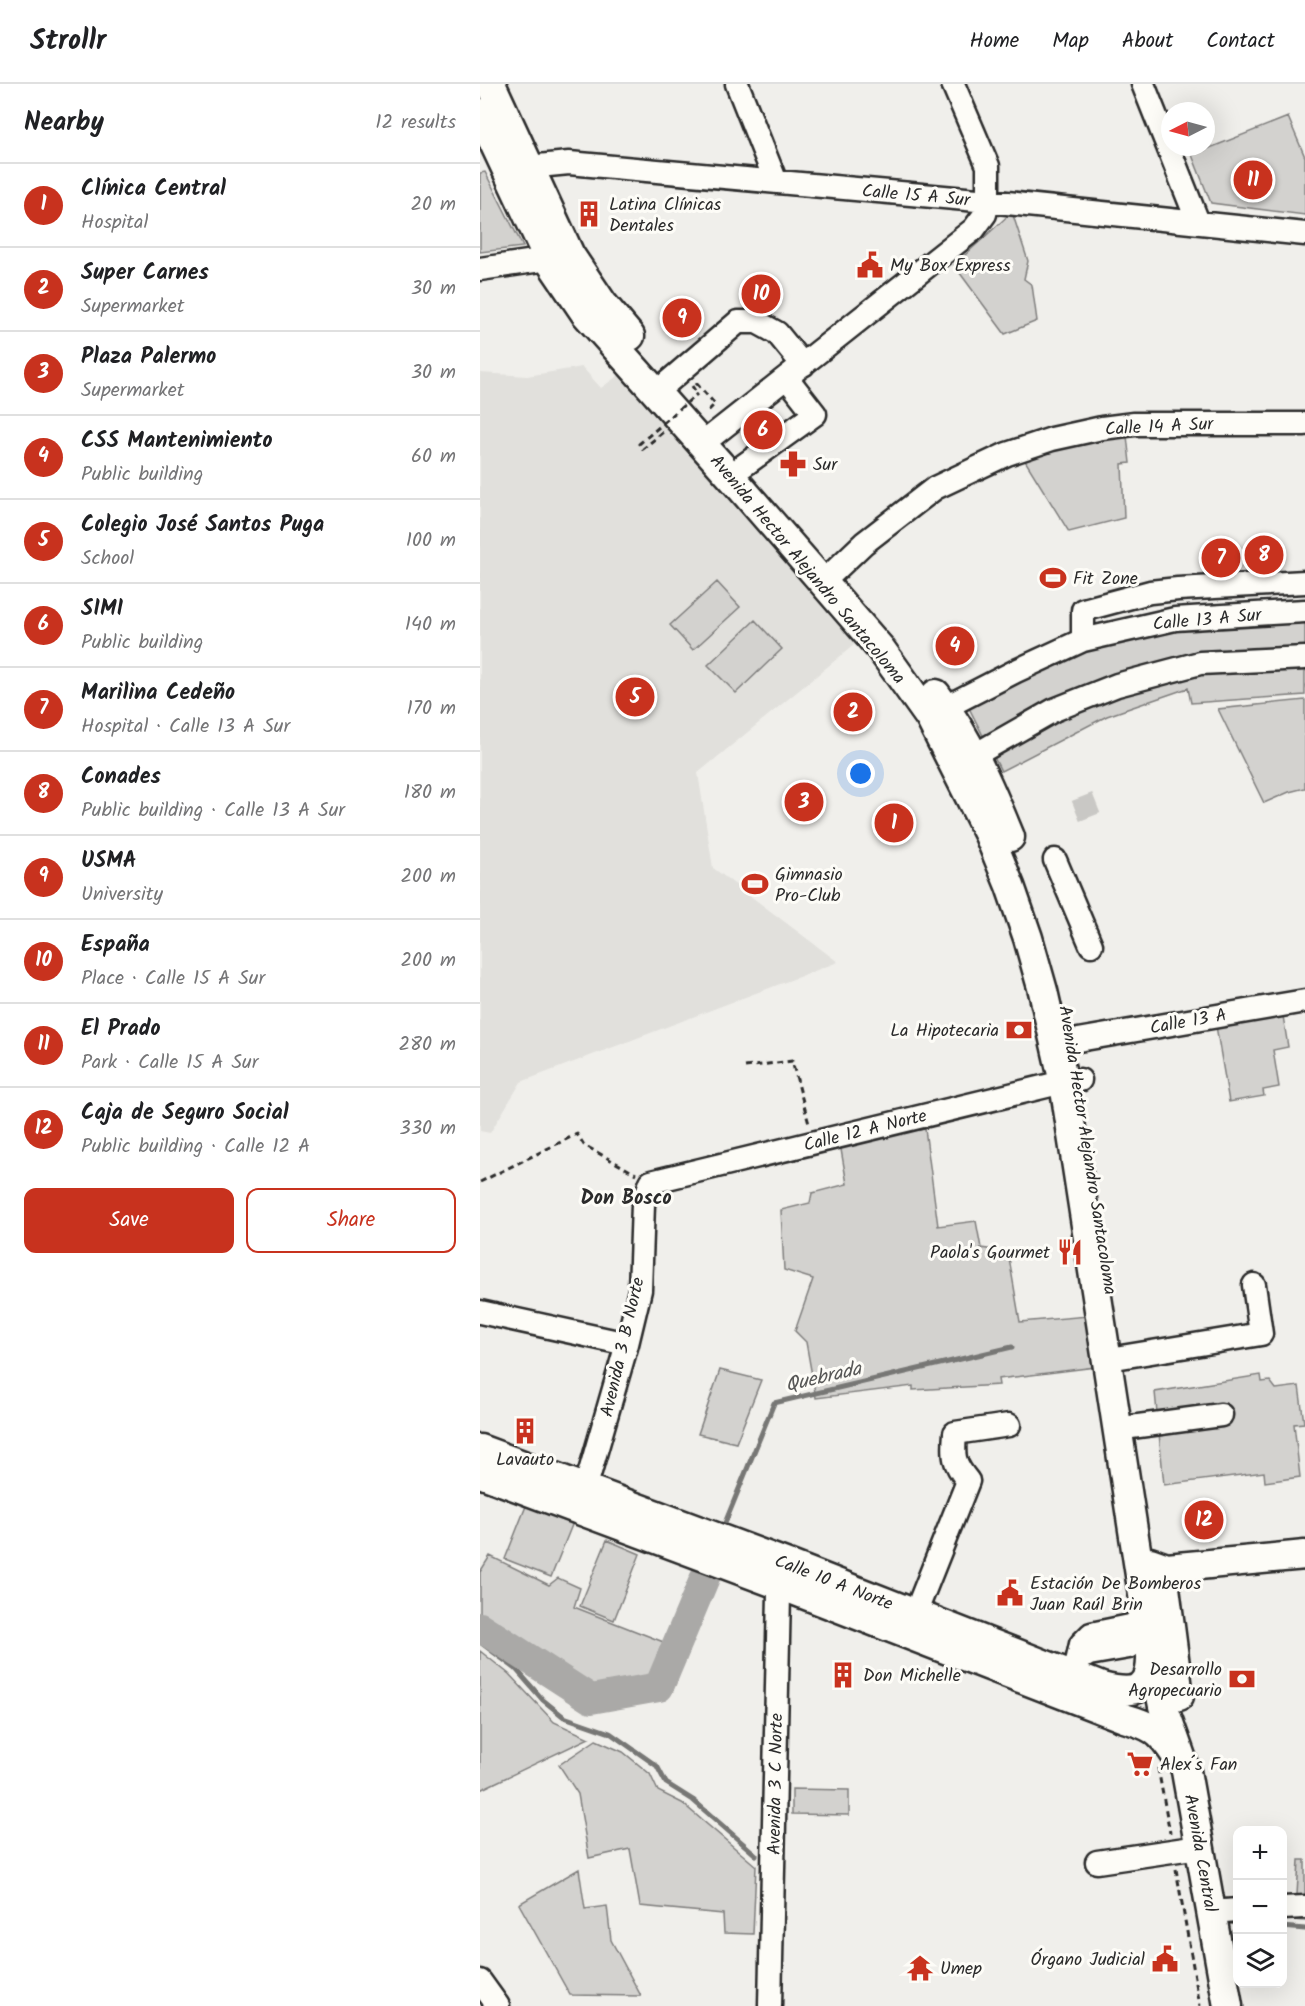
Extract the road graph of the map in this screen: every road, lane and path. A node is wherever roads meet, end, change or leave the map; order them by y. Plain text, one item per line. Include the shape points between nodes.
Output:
1 (491, 84) edge
2 (737, 84) edge
3 (953, 84) edge
4 (1143, 84) edge
5 (480, 112) edge
6 (518, 170) junction
7 (776, 182) junction
8 (988, 201) junction
9 (1198, 222) junction
10 (1305, 234) edge
11 (559, 257) junction
12 (480, 269) edge
13 (795, 371) junction
14 (668, 382) junction
15 (666, 414) dead end
16 (673, 423) dead end
17 (1305, 424) edge
18 (707, 430) junction
19 (662, 433) dead end
20 (742, 466) junction
21 (830, 575) junction
22 (1305, 582) edge
23 (1305, 611) edge
24 (1083, 640) junction
25 (1305, 658) edge
26 (938, 712) junction
27 (973, 756) junction
28 (1055, 860) dead end
29 (1091, 945) dead end
30 (1305, 1001) edge
31 (1064, 1043) junction
32 (745, 1067) dead end
33 (1072, 1081) junction
34 (813, 1143) junction
35 (480, 1182) edge
36 (651, 1182) junction
37 (1254, 1284) dead end
38 (480, 1312) edge
39 (627, 1344) junction
40 (1121, 1357) junction
41 (1221, 1415) dead end
42 (1009, 1425) dead end
43 (1131, 1427) junction
44 (480, 1449) edge
45 (480, 1473) edge
46 (582, 1499) junction
47 (1305, 1555) edge
48 (1158, 1565) junction
49 (784, 1574) junction
50 (915, 1614) junction
51 (1143, 1623) junction
52 (937, 1634) junction
53 (1076, 1668) junction
54 (1163, 1706) junction
55 (1124, 1718) junction
56 (1156, 1760) dead end
57 (1186, 1771) junction
58 (1186, 1849) junction
59 (1097, 1862) dead end
60 (1305, 1907) edge
61 (1287, 1908) edge
62 (1224, 1911) edge
63 (480, 1981) edge
64 (498, 2006) edge
65 (770, 2006) edge
66 (1200, 2006) edge
67 (1228, 2006) edge

1 - 6 main road, Avenida Hector Alejandro Santacoloma
2 - 7 street
3 - 8 street via 988,166
4 - 9 street
5 - 6 main road, Avenida Hector Alejandro Santacoloma
6 - 7 street, Calle 15 A Sur via 569,163
6 - 11 main road, Avenida Hector Alejandro Santacoloma
7 - 8 street, Calle 15 A Sur
8 - 9 street, Calle 15 A Sur
8 - 13 street via 985,214 974,229
9 - 10 street, Calle 15 A Sur
11 - 12 street
11 - 14 main road, Avenida Hector Alejandro Santacoloma
11 - 18 main road, Avenida Hector Alejandro Santacoloma via 585,314
13 - 14 street via 777,333 757,322 738,322
13 - 18 street
13 - 20 street via 815,414
14 - 18 main road, Avenida Hector Alejandro Santacoloma
15 - 16 path
17 - 21 street, Calle 14 A Sur via 1134,424 1052,439 1007,454 935,488
18 - 19 path, bridge via 715,404 696,382 691,387 697,394 639,444 643,449
18 - 20 main road, Avenida Hector Alejandro Santacoloma
18 - 21 main road, Avenida Hector Alejandro Santacoloma
20 - 21 main road, Avenida Hector Alejandro Santacoloma
21 - 26 main road, Avenida Hector Alejandro Santacoloma via 891,632
22 - 24 street via 1150,592 1083,610
23 - 24 street, Calle 13 A Sur via 1175,619
24 - 26 street, Calle 13 A Sur
25 - 27 street via 1200,663 1117,685 1054,710
26 - 27 main road, Avenida Hector Alejandro Santacoloma
26 - 31 main road, Avenida Hector Alejandro Santacoloma via 1010,886
27 - 31 main road, Avenida Hector Alejandro Santacoloma via 1025,873 1053,960
28 - 29 street
30 - 31 street, Calle 13 A
31 - 33 main road, Avenida Hector Alejandro Santacoloma
32 - 34 path via 792,1061
33 - 34 street, Calle 12 A Norte
33 - 40 main road, Avenida Hector Alejandro Santacoloma
33 - 51 main road, Avenida Hector Alejandro Santacoloma
34 - 36 street, Calle 12 A Norte
35 - 36 path via 577,1134 584,1145
36 - 39 street, Avenida 3 B Norte via 643,1204 640,1290
37 - 40 street via 1261,1334
38 - 39 street
39 - 46 street, Avenida 3 B Norte
40 - 43 main road, Avenida Hector Alejandro Santacoloma
41 - 43 street
42 - 50 street via 955,1433 953,1455 968,1481
43 - 48 main road, Avenida Hector Alejandro Santacoloma
44 - 46 main road, Calle 10 A Norte
45 - 46 main road, Calle 10 A Norte
46 - 49 main road, Calle 10 A Norte
47 - 48 main road
48 - 54 main road, Avenida Hector Alejandro Santacoloma via 1166,1684
48 - 57 main road via 1164,1580
49 - 50 main road, Calle 10 A Norte
49 - 52 main road, Calle 10 A Norte
49 - 65 street, Avenida 3 C Norte
50 - 52 main road, Calle 10 A Norte
51 - 53 street via 1129,1647 1089,1654
51 - 53 main road, Calle 10 A Norte via 1150,1672 1137,1690 1119,1691
51 - 54 main road, Avenida Hector Alejandro Santacoloma
52 - 53 main road, Calle 10 A Norte
52 - 55 main road, Calle 10 A Norte
54 - 55 main road via 1151,1713
54 - 57 main road, Avenida Hector Alejandro Santacoloma
55 - 57 main road, Calle 10 A Norte via 1160,1733
56 - 58 path
57 - 58 main road, Avenida Central
58 - 59 street
58 - 62 main road, Avenida Central
58 - 66 path
60 - 61 street
62 - 67 main road, Avenida Central
63 - 64 street

